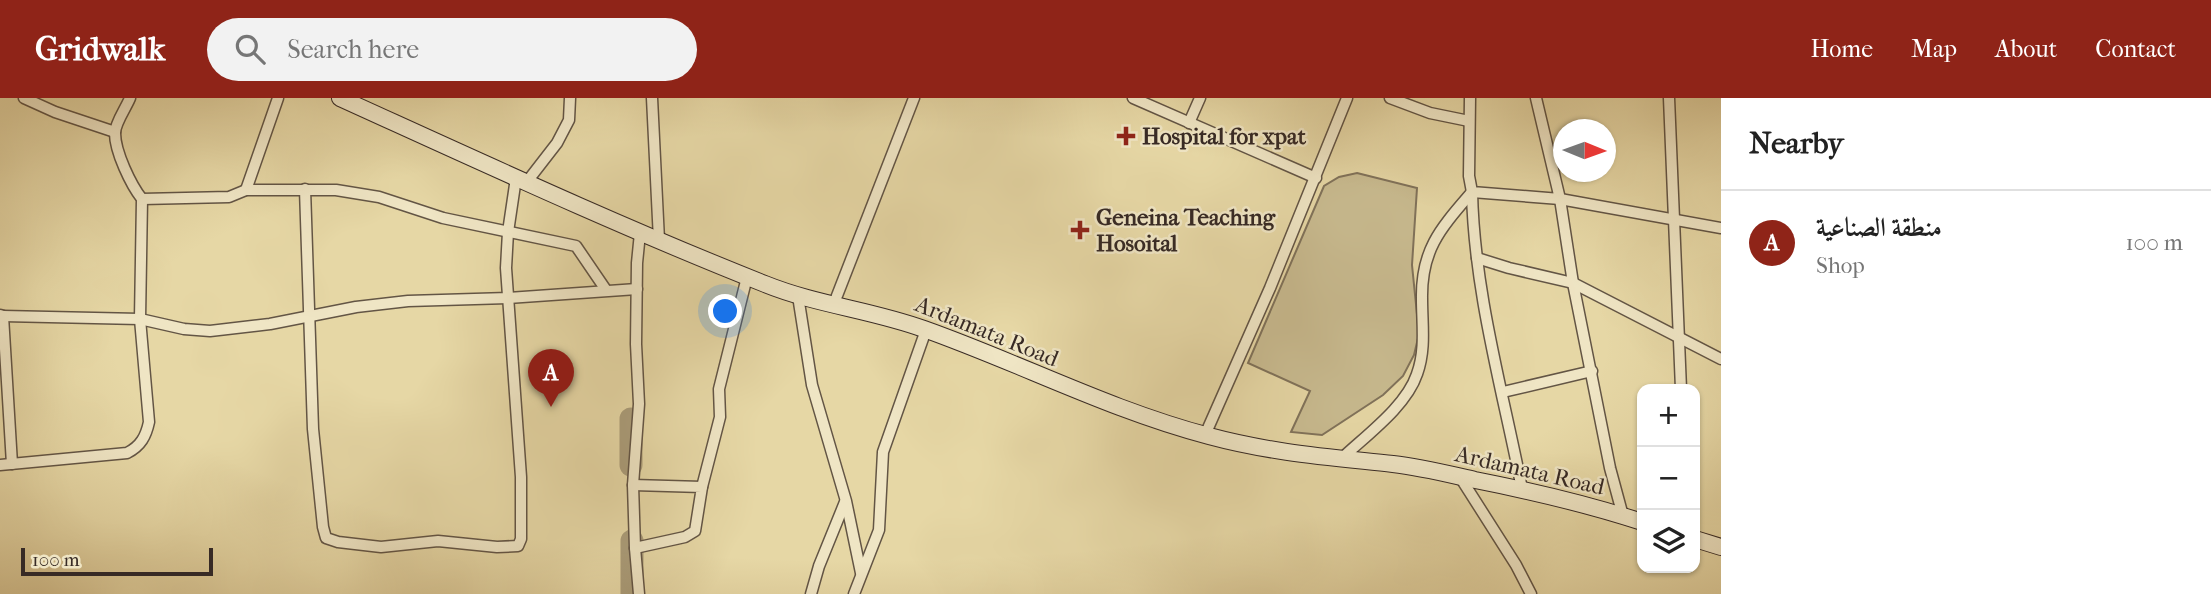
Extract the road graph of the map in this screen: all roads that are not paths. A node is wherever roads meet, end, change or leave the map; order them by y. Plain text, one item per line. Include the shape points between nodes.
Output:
1 (24, 98) edge
2 (130, 98) edge
3 (278, 98) edge
4 (340, 98) edge
5 (570, 98) edge
6 (652, 98) edge
7 (914, 98) edge
8 (1133, 98) edge
9 (1200, 98) edge
10 (1347, 98) edge
11 (1390, 98) edge
12 (1470, 98) edge
13 (1536, 98) edge
14 (1669, 98) edge
15 (1469, 121) junction
16 (1189, 123) junction
17 (115, 132) junction
18 (1316, 178) junction
19 (521, 181) junction
20 (305, 189) junction
21 (246, 190) junction
22 (1472, 192) junction
23 (142, 200) junction
24 (1560, 200) junction
25 (1674, 220) junction
26 (1721, 228) edge
27 (508, 232) junction
28 (640, 233) junction
29 (659, 240) junction
30 (1477, 258) junction
31 (747, 276) junction
32 (1573, 283) junction
33 (637, 289) junction
34 (606, 290) junction
35 (798, 296) junction
36 (508, 298) junction
37 (833, 306) junction
38 (1, 316) edge
39 (308, 317) junction
40 (141, 319) junction
41 (926, 330) junction
42 (1680, 338) junction
43 (1721, 359) edge
44 (1592, 371) junction
45 (1681, 384) edge
46 (1503, 392) junction
47 (1205, 435) junction
48 (1340, 460) junction
49 (12, 464) junction
50 (0, 465) edge
51 (1460, 477) junction
52 (633, 485) junction
53 (702, 487) junction
54 (1522, 489) junction
55 (846, 501) junction
56 (1623, 516) junction
57 (1637, 520) edge
58 (1700, 541) edge
59 (1721, 547) edge
60 (635, 548) junction
61 (861, 573) junction
62 (639, 594) edge
63 (811, 594) edge
64 (854, 594) edge
65 (1531, 594) edge

1 - 17 street
2 - 17 street
3 - 21 street
4 - 19 main road, Ardamata Road
5 - 19 street via 569,120 551,151
6 - 29 street
7 - 37 street
8 - 16 street
9 - 16 street
10 - 18 street
11 - 15 street
12 - 15 street
13 - 24 street
14 - 25 street
15 - 22 street
16 - 18 street
17 - 23 street via 124,166
18 - 47 street
19 - 27 street
19 - 28 main road, Ardamata Road
20 - 21 street
20 - 27 street via 379,197 443,218
20 - 39 street
21 - 23 street via 229,197
22 - 24 street
22 - 30 street
22 - 48 street via 1443,225 1427,255 1417,375 1406,397
23 - 40 street
24 - 25 street
24 - 32 street
25 - 26 street
25 - 42 street
27 - 34 street via 576,246
27 - 36 street
28 - 29 main road, Ardamata Road
28 - 33 street
29 - 31 main road, Ardamata Road
30 - 32 street
30 - 46 street
31 - 35 main road, Ardamata Road
31 - 53 street via 719,388 720,417
32 - 42 street
32 - 44 street
33 - 34 street
33 - 52 street via 639,404
34 - 36 street
35 - 37 main road, Ardamata Road
35 - 55 street via 812,385
36 - 39 street via 408,301
36 - 39 street via 521,477 522,540 517,546 438,541 381,547 326,538 313,429
37 - 41 main road, Ardamata Road via 886,316
38 - 40 street
38 - 49 street
39 - 40 street via 210,331
40 - 49 street via 149,422 142,442 127,453
41 - 47 main road, Ardamata Road via 1086,395
41 - 61 street via 883,452 879,530
42 - 43 street
42 - 45 street
44 - 46 street
44 - 56 street
46 - 54 street
47 - 48 main road, Ardamata Road
48 - 51 main road, Ardamata Road via 1396,464
49 - 50 street
51 - 54 main road, Ardamata Road
51 - 65 street
52 - 53 street
52 - 60 street
53 - 60 street via 695,531
54 - 56 main road, Ardamata Road
55 - 61 street
55 - 63 street
56 - 57 main road, Ardamata Road
58 - 59 main road
60 - 62 street
61 - 64 street

